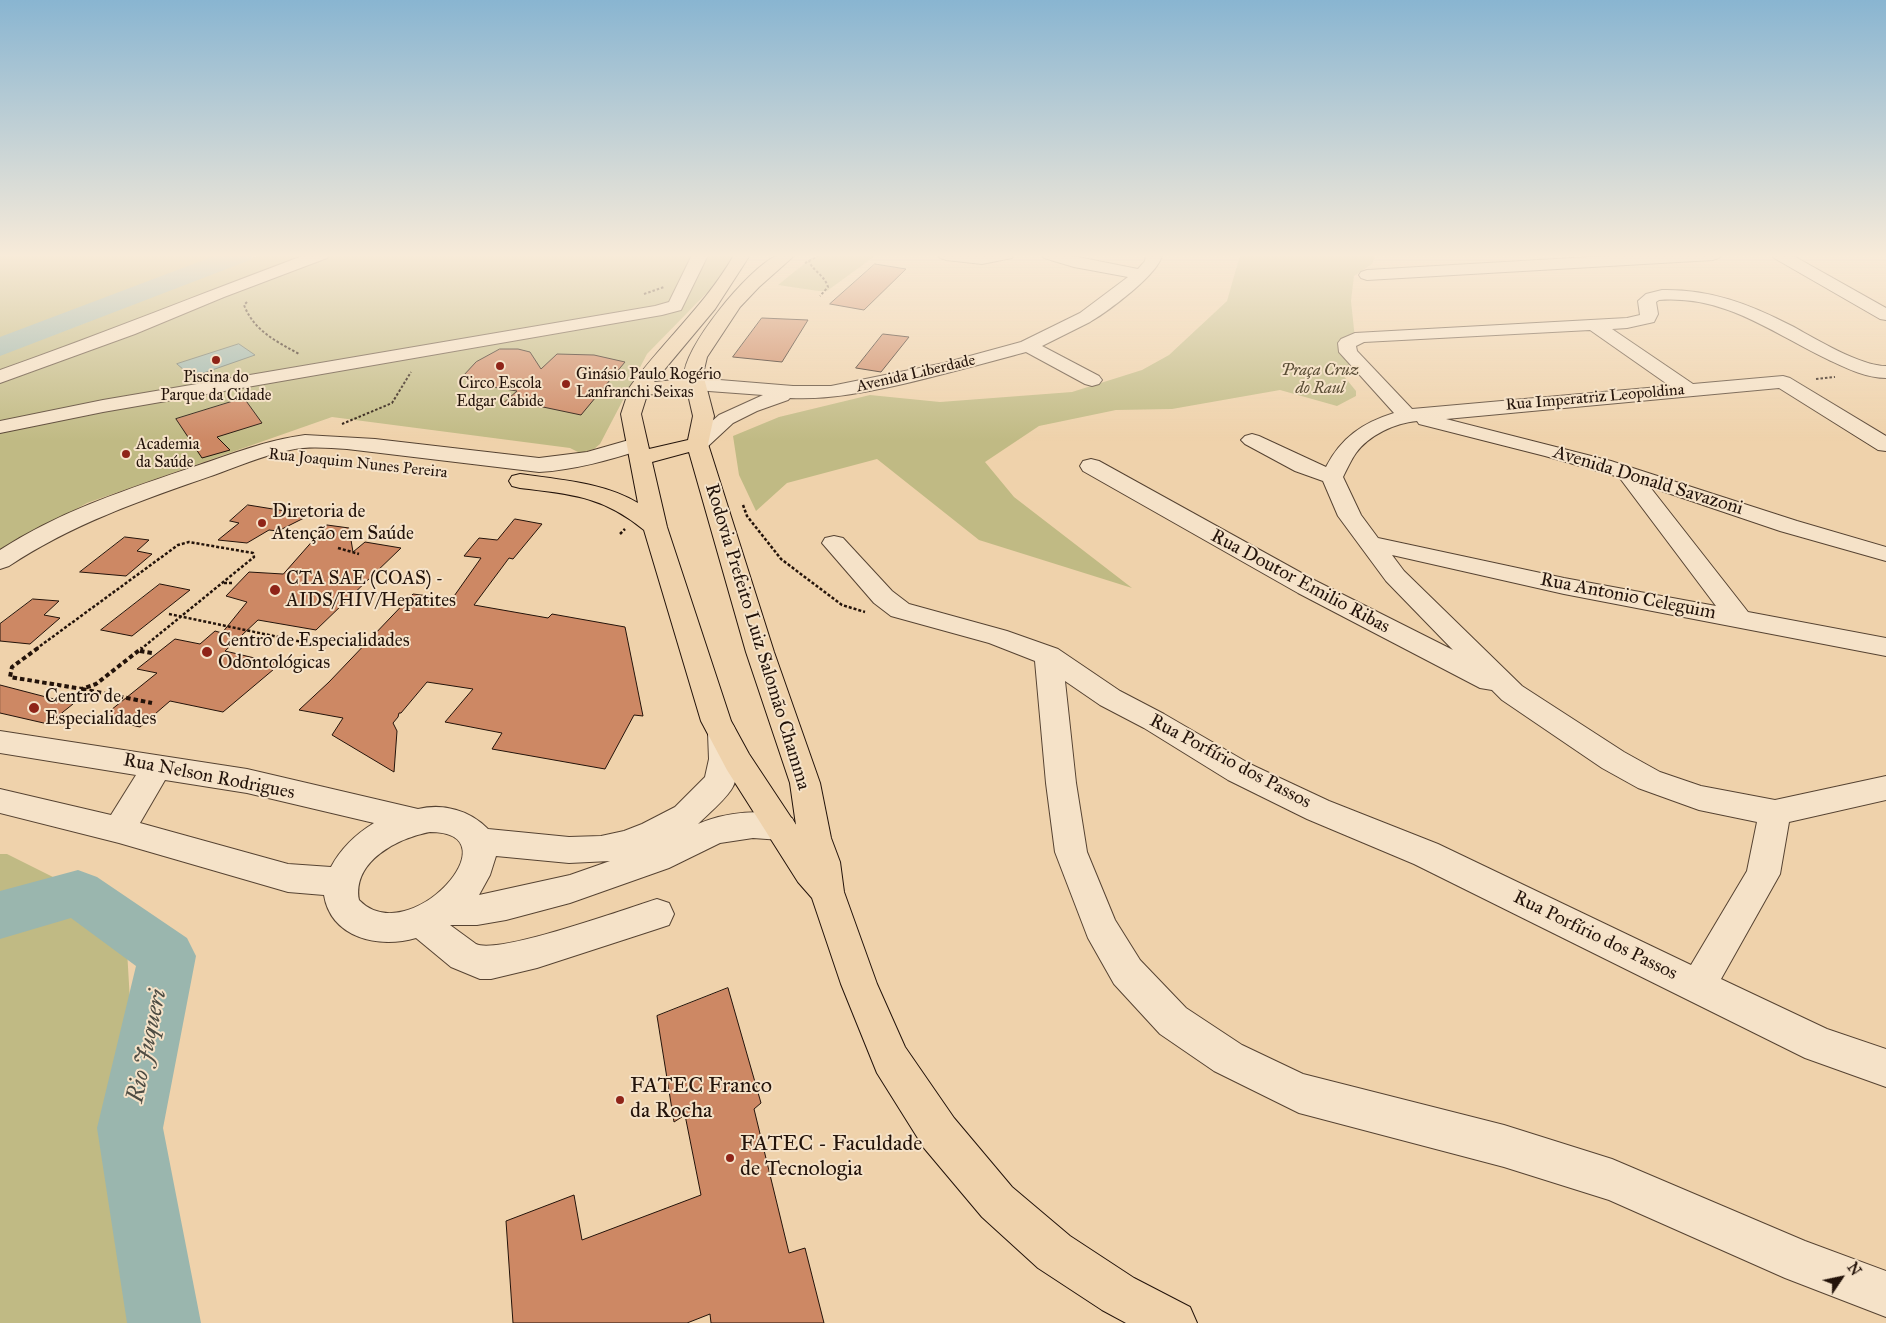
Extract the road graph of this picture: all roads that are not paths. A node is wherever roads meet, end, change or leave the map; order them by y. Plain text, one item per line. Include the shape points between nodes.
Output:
1 (161, 317) edge
2 (623, 317) edge
3 (700, 317) edge
4 (724, 317) edge
5 (1086, 317) edge
6 (1647, 317) edge
7 (1762, 317) edge
8 (1596, 326) junction
9 (1028, 346) junction
10 (1884, 372) edge
11 (0, 377) edge
12 (1092, 380) dead end
13 (695, 384) junction
14 (1688, 390) junction
15 (637, 392) junction
16 (794, 392) junction
17 (1408, 416) junction
18 (0, 428) edge
19 (1252, 440) dead end
20 (697, 444) junction
21 (1886, 444) edge
22 (638, 451) junction
23 (252, 454) junction
24 (1091, 466) dead end
25 (1627, 473) junction
26 (1332, 477) junction
27 (520, 481) junction
28 (655, 527) junction
29 (834, 543) dead end
30 (1370, 543) junction
31 (1886, 554) edge
32 (0, 561) edge
33 (1738, 617) junction
34 (1886, 647) edge
35 (1048, 656) junction
36 (1512, 692) junction
37 (723, 733) junction
38 (0, 742) edge
39 (157, 766) junction
40 (1886, 788) edge
41 (0, 801) edge
42 (1775, 813) junction
43 (417, 821) junction
44 (781, 827) junction
45 (119, 830) junction
46 (478, 841) junction
47 (342, 882) junction
48 (826, 892) junction
49 (657, 914) dead end
50 (433, 915) junction
51 (1698, 986) junction
52 (1886, 1068) edge
53 (1886, 1294) edge
54 (1174, 1323) edge

1 - 11 street
2 - 18 street via 103,406
3 - 15 main road via 642,382
4 - 13 main road via 698,356 693,370
5 - 9 street, Avenida Liberdade
6 - 8 street via 1644,320
7 - 10 street via 1838,357
8 - 14 street
8 - 17 street via 1361,337 1347,343 1348,352
9 - 12 street
9 - 16 street, Avenida Liberdade via 871,386 831,392
13 - 15 main road
13 - 16 street, Avenida Liberdade
13 - 20 main road via 704,416
14 - 17 street, Rua Imperatriz Leopoldina
14 - 21 street, Rua Imperatriz Leopoldina via 1783,382
15 - 22 main road, Rodovia Prefeito Luiz Salomão Chamma via 631,414
16 - 20 street, Avenida Liberdade via 726,419
17 - 25 street, Avenida Donald Savazoni
17 - 26 street, Rua Imperatriz Leopoldina via 1383,423 1363,435 1347,449
19 - 26 street
20 - 22 main road
20 - 48 main road, Rodovia Prefeito Luiz Salomão Chamma via 760,652 805,783 823,862
22 - 23 street, Rua Joaquim Nunes Pereira via 548,465 320,441 283,445
22 - 27 street, Rua Joaquim Nunes Pereira via 577,478
22 - 28 main road, Rodovia Prefeito Luiz Salomão Chamma
23 - 27 street, Rua Joaquim Nunes Pereira via 332,458
23 - 32 street via 81,515
24 - 36 street, Rua Doutor Emilio Ribas via 1307,587
25 - 31 street, Avenida Donald Savazoni
25 - 33 street
26 - 30 street via 1350,516
27 - 28 main road via 608,497
28 - 37 main road, Rodovia Prefeito Luiz Salomão Chamma via 716,721
29 - 35 street, Rua Porfírio dos Passos via 878,592 900,610 998,637
30 - 33 street, Rua Antonio Celeguim via 1564,586
30 - 36 street via 1395,576
33 - 34 street, Rua Antonio Celeguim
35 - 51 street, Rua Porfírio dos Passos via 1110,698 1239,772 1318,810 1435,859
35 - 53 street via 1061,783 1072,852 1100,927 1127,972 1173,1021 1228,1058 1299,1093 1504,1146 1612,1180 1801,1262
36 - 42 street via 1612,760 1649,780 1698,798
37 - 44 main road, Rodovia Prefeito Luiz Salomão Chamma
37 - 46 street via 724,759 720,782 686,816 653,833 628,844 601,850
38 - 39 street, Rua Nelson Rodrigues
39 - 43 street, Rua Nelson Rodrigues via 247,780
39 - 45 street
40 - 42 street
41 - 45 street
42 - 51 street via 1763,874
43 - 46 street via 452,821 469,829
43 - 47 street via 385,832 366,846 351,863
44 - 48 main road, Rodovia Prefeito Luiz Salomão Chamma
44 - 50 street via 753,826 714,831 657,858 570,889 506,905
45 - 47 street via 288,878
46 - 50 street via 480,858 475,876 462,894
47 - 50 street via 342,899 348,913 361,923 400,927
48 - 54 main road, Rodovia Prefeito Luiz Salomão Chamma via 891,1060 939,1133 996,1202 1054,1252 1118,1294
49 - 50 street via 517,957 482,964 451,948
51 - 52 street, Rua Porfírio dos Passos via 1819,1045

